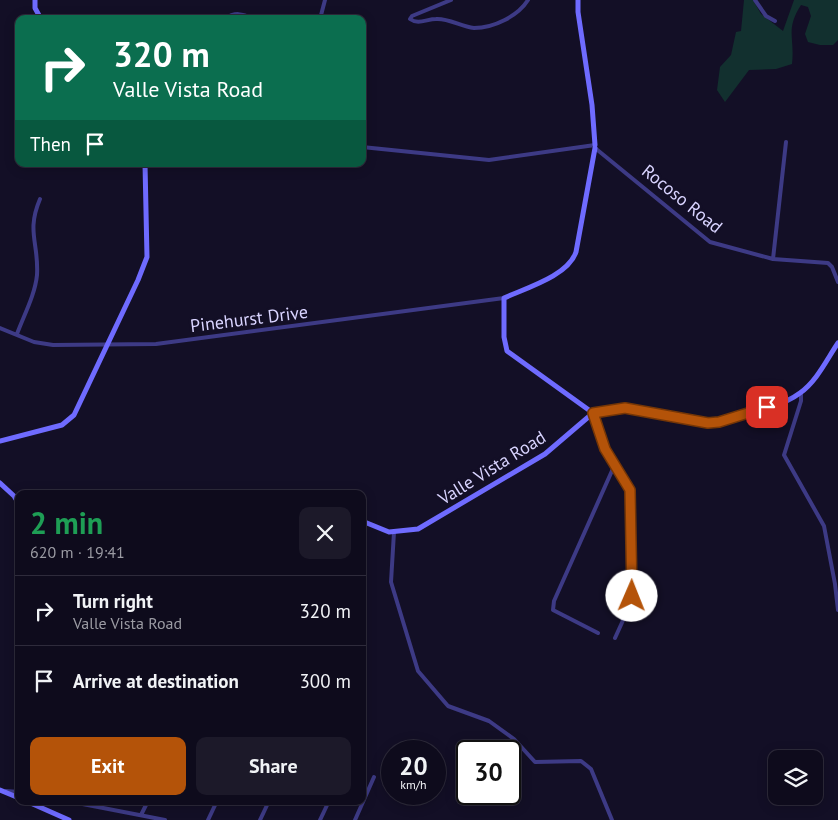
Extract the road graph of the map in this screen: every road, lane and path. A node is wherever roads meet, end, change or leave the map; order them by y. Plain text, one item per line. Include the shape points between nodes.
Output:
1 (35, 0) edge
2 (325, 0) edge
3 (451, 0) edge
4 (528, 0) edge
5 (578, 0) edge
6 (755, 0) edge
7 (39, 15) edge
8 (232, 15) edge
9 (245, 15) edge
10 (321, 15) edge
11 (775, 20) dead end
12 (786, 142) dead end
13 (595, 146) junction
14 (366, 147) edge
15 (145, 167) edge
16 (40, 199) dead end
17 (773, 259) junction
18 (838, 282) edge
19 (504, 298) junction
20 (0, 328) edge
21 (17, 334) junction
22 (838, 343) edge
23 (108, 345) junction
24 (801, 393) junction
25 (593, 413) junction
26 (0, 440) edge
27 (615, 464) junction
28 (0, 483) edge
29 (15, 498) edge
30 (366, 523) edge
31 (394, 532) junction
32 (837, 584) edge
33 (838, 610) edge
34 (598, 634) dead end
35 (614, 638) dead end
36 (374, 777) dead end
37 (1, 791) edge
38 (15, 792) edge
39 (366, 795) edge
40 (15, 796) edge
41 (35, 805) edge
42 (88, 805) edge
43 (146, 805) edge
44 (215, 805) edge
45 (267, 805) edge
46 (327, 805) edge
47 (362, 805) edge
48 (141, 815) junction
49 (69, 820) edge
50 (166, 820) edge
51 (208, 820) edge
52 (260, 820) edge
53 (320, 820) edge
54 (355, 820) edge
55 (612, 820) edge

1 - 7 street
2 - 10 street
3 - 4 street via 410,19 418,22 441,20 474,28 490,26 522,10
5 - 13 street
6 - 11 street via 766,16
8 - 9 street
12 - 17 street
13 - 14 street via 489,160
13 - 17 street, Rocoso Road via 710,242
13 - 19 street via 572,261 563,270
15 - 23 street via 147,257
16 - 21 street via 32,227 36,279
17 - 18 street, Rocoso Road via 828,263
19 - 23 street, Pinehurst Drive via 198,340
19 - 25 street via 504,337 508,351
20 - 21 street, Pinehurst Drive
21 - 23 street, Pinehurst Drive via 34,342 53,345
22 - 24 street
23 - 26 street via 69,421
24 - 25 street via 786,401 719,422 708,423 625,408
24 - 32 street via 784,455 824,526
25 - 27 street via 605,449
25 - 31 street, Valle Vista Road via 545,454 498,483 418,529
27 - 34 street via 554,601 553,610
27 - 35 street via 630,490 633,561 632,610 625,616
28 - 29 street
30 - 31 street, Valle Vista Road
31 - 55 street via 391,582 418,671 448,706 489,721 514,739 535,762 582,761 591,769
32 - 33 street
36 - 39 street
37 - 38 street
37 - 40 street
41 - 49 street
42 - 48 street
43 - 48 street
44 - 51 street
45 - 52 street
46 - 53 street
47 - 54 street
48 - 50 street

